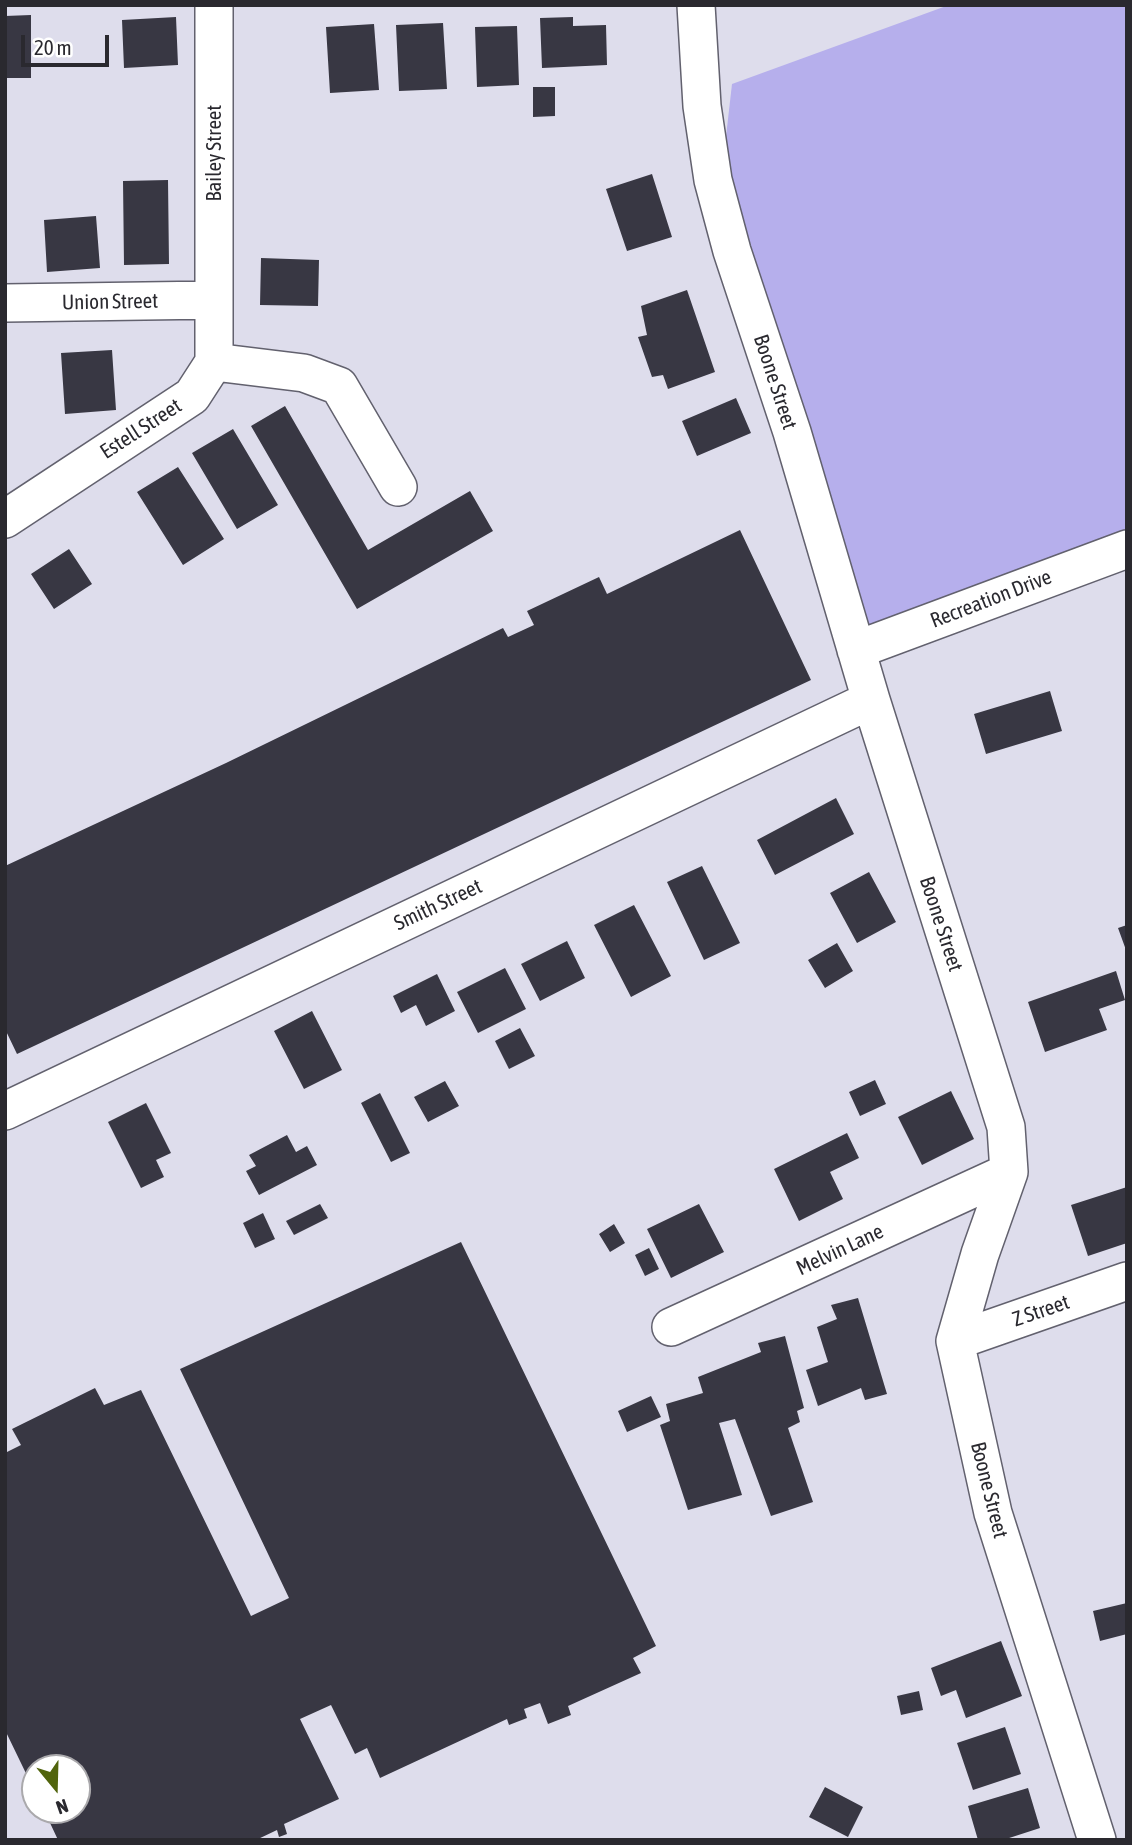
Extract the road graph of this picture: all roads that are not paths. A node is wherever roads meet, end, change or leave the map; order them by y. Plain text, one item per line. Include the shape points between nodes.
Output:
1 (214, 5) edge
2 (696, 5) edge
3 (214, 300) junction
4 (5, 303) edge
5 (214, 362) junction
6 (398, 487) dead end
7 (5, 519) edge
8 (1127, 549) edge
9 (856, 650) junction
10 (871, 700) junction
11 (5, 1111) edge
12 (1009, 1172) junction
13 (1127, 1281) edge
14 (671, 1327) dead end
15 (955, 1341) junction
16 (1097, 1840) edge

1 - 3 street, Bailey Street
2 - 9 street, Boone Street via 702,106 713,180
3 - 4 street, Union Street
3 - 5 street
5 - 6 street via 304,373 339,386
5 - 7 street, Estell Street via 192,396
8 - 9 street, Recreation Drive
9 - 10 street, Boone Street
10 - 11 street, Smith Street
10 - 12 street, Boone Street via 1006,1127
12 - 14 street, Melvin Lane
12 - 15 street, Boone Street
13 - 15 street, Z Street
15 - 16 street, Boone Street via 993,1513

